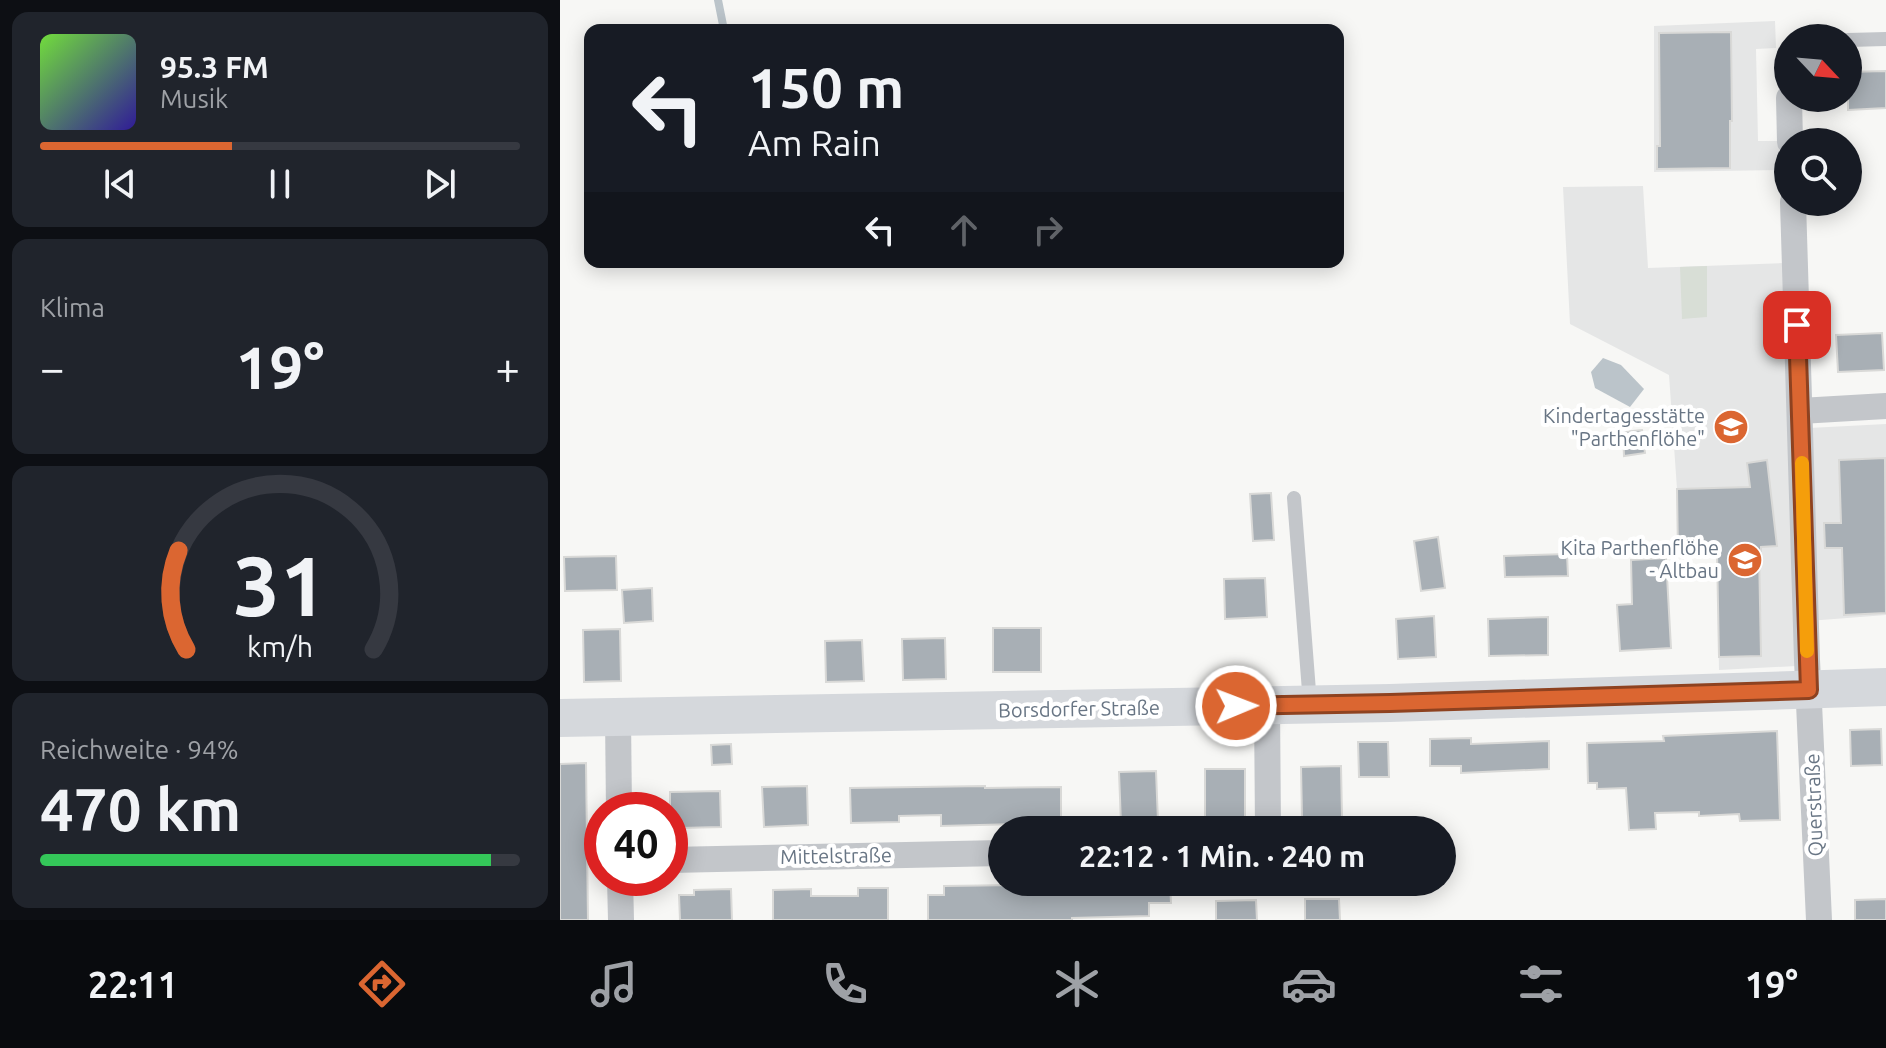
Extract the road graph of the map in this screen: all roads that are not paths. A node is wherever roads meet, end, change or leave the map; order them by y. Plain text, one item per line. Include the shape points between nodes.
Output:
1 (1886, 39) edge
2 (1862, 40) edge
3 (1793, 216) edge
4 (1886, 406) edge
5 (1800, 411) junction
6 (1294, 498) dead end
7 (1886, 687) edge
8 (1809, 690) junction
9 (1267, 705) junction
10 (1310, 705) junction
11 (618, 717) junction
12 (560, 718) edge
13 (619, 792) edge
14 (1268, 816) edge
15 (988, 853) edge
16 (688, 860) edge
17 (620, 896) edge
18 (621, 920) edge
19 (1819, 920) edge

1 - 2 lane
3 - 5 street, Querstraße
4 - 5 street
5 - 8 street, Querstraße
6 - 10 lane
7 - 8 street, Borsdorfer Straße
8 - 10 street, Borsdorfer Straße
8 - 19 street, Querstraße
9 - 10 street, Borsdorfer Straße
9 - 11 street, Borsdorfer Straße
9 - 14 street
11 - 12 street, Borsdorfer Straße
11 - 13 street
15 - 16 street, Mittelstraße
17 - 18 street

